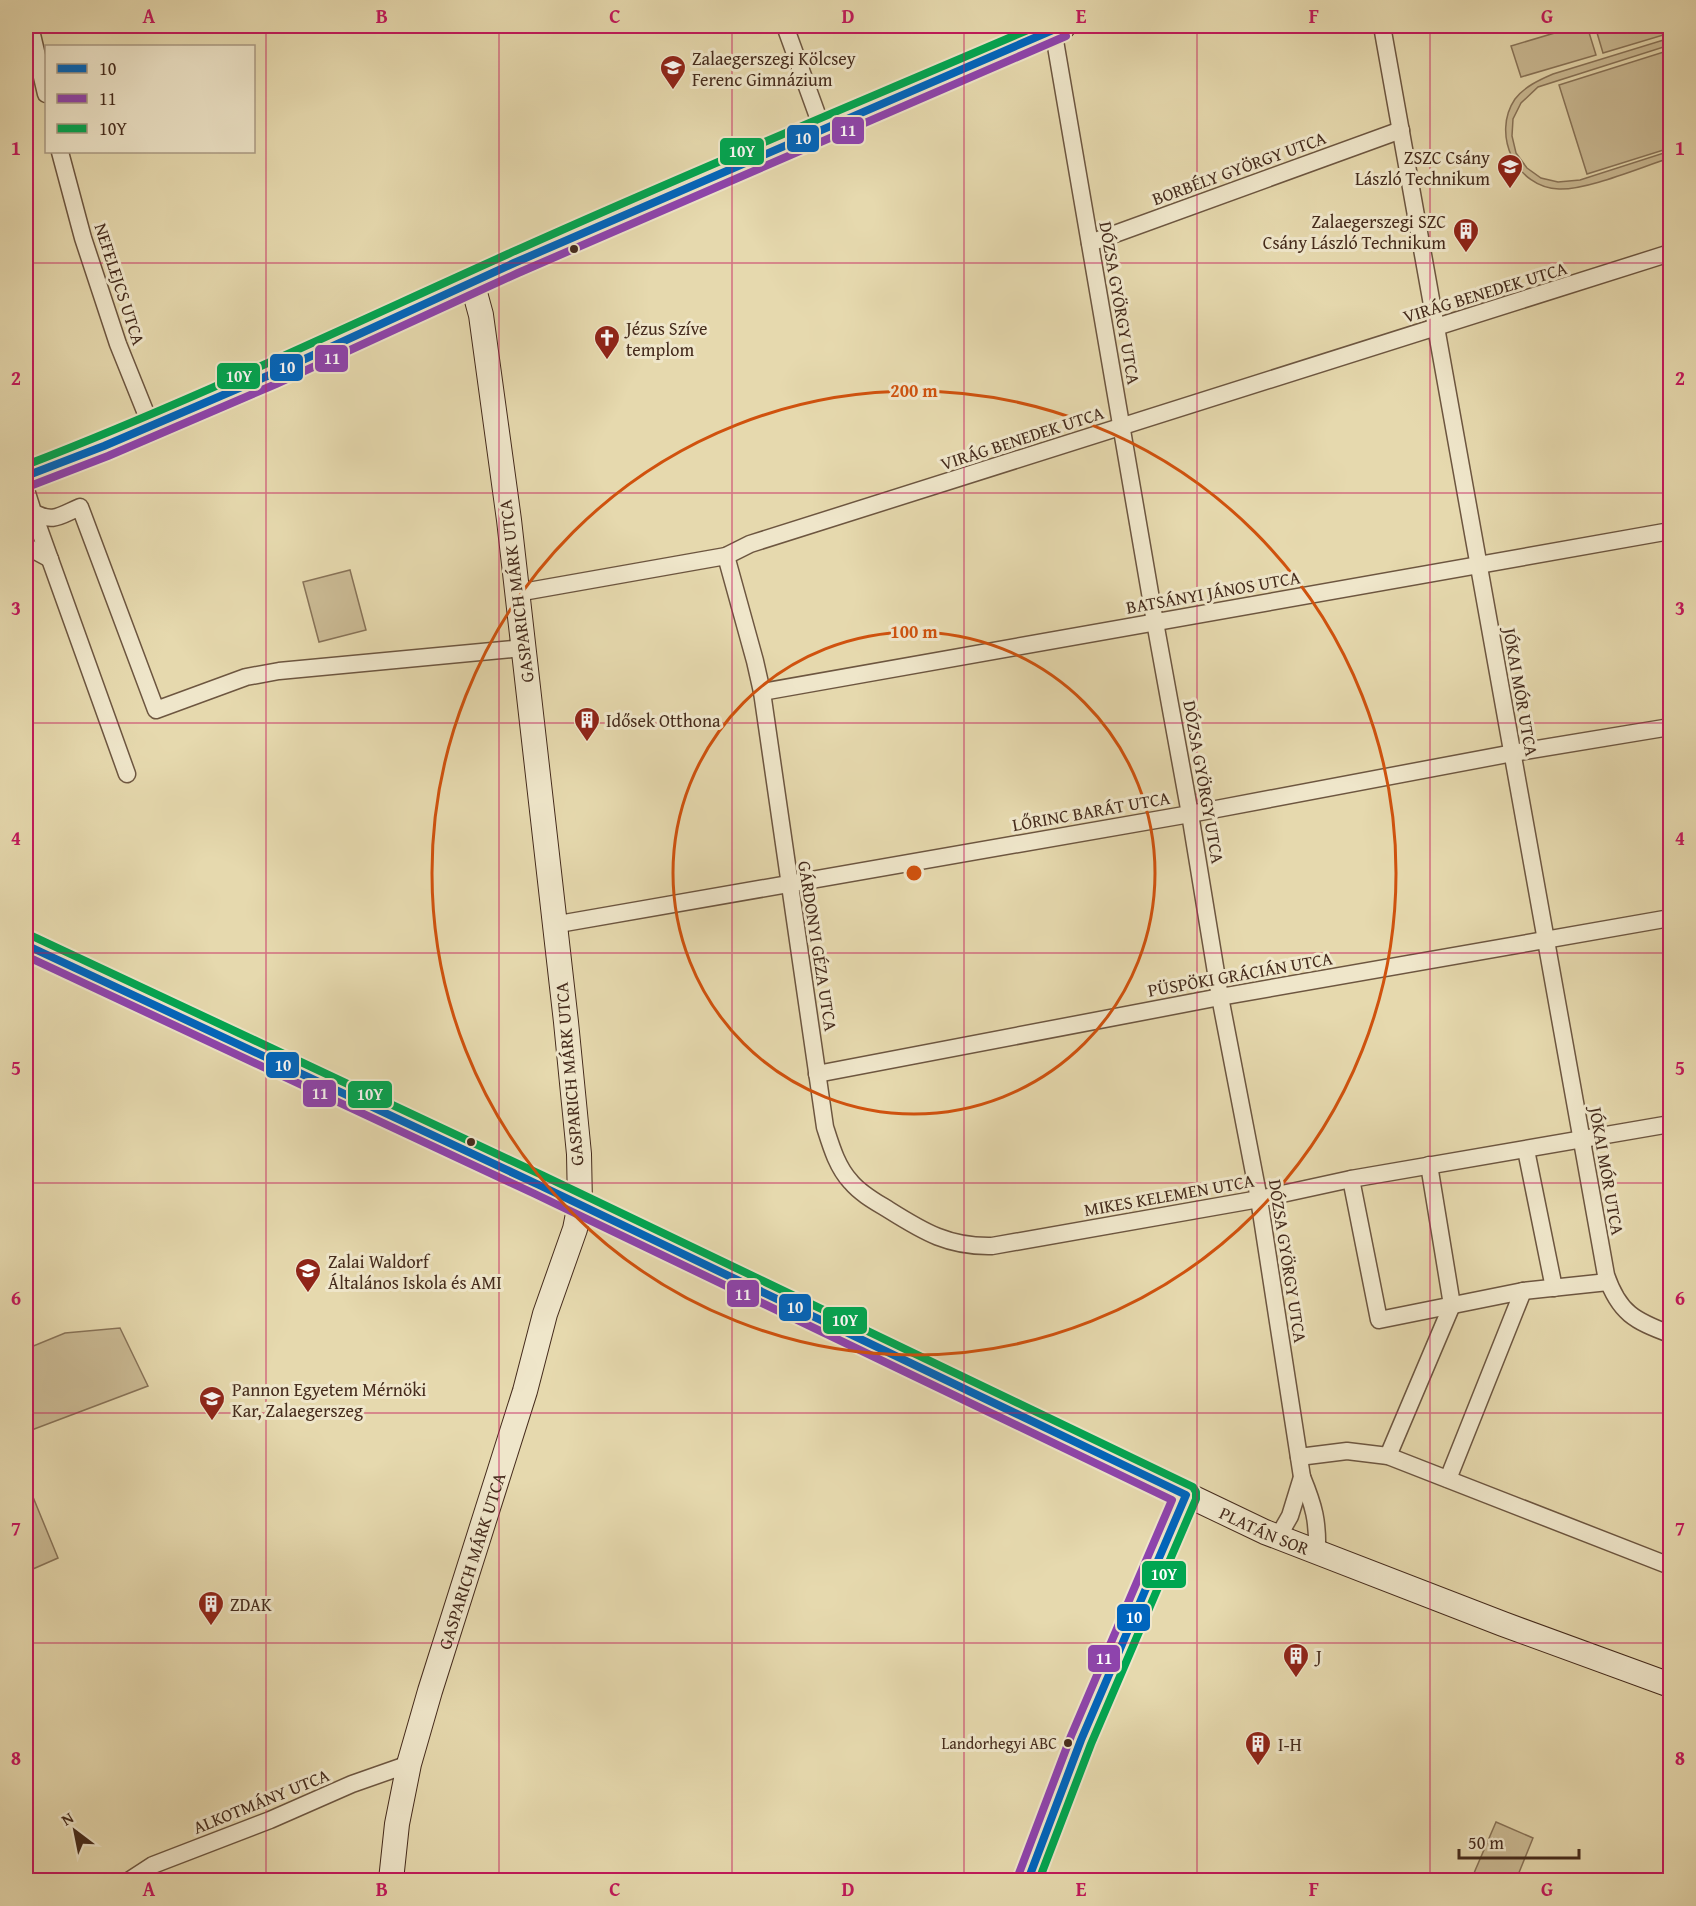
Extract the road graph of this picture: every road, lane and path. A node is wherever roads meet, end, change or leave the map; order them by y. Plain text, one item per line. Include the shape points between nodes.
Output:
1 (30, 26) edge
2 (785, 26) edge
3 (1383, 26) edge
4 (1057, 27) edge
5 (45, 90) edge
6 (822, 128) junction
7 (1401, 130) junction
8 (60, 153) edge
9 (1090, 243) junction
10 (1671, 253) edge
11 (472, 282) junction
12 (1436, 328) junction
13 (151, 426) junction
14 (1122, 427) junction
15 (26, 476) edge
16 (26, 490) edge
17 (29, 514) edge
18 (1671, 531) edge
19 (26, 546) edge
20 (726, 555) junction
21 (50, 559) junction
22 (1478, 564) junction
23 (517, 593) junction
24 (1155, 622) junction
25 (523, 648) junction
26 (762, 692) junction
27 (1671, 727) edge
28 (1512, 753) junction
29 (127, 774) dead end
30 (1190, 814) junction
31 (788, 885) junction
32 (1671, 918) edge
33 (554, 925) junction
34 (1546, 940) junction
35 (26, 945) edge
36 (1220, 997) junction
37 (817, 1074) junction
38 (1671, 1124) edge
39 (1582, 1139) junction
40 (1526, 1150) junction
41 (1429, 1165) junction
42 (1351, 1179) junction
43 (1259, 1199) junction
44 (580, 1204) junction
45 (992, 1246) joint
46 (1608, 1282) junction
47 (1554, 1288) junction
48 (1523, 1291) junction
49 (1452, 1305) junction
50 (1671, 1335) edge
51 (1388, 1456) junction
52 (1299, 1457) junction
53 (1302, 1476) junction
54 (1448, 1479) junction
55 (1186, 1495) junction
56 (1278, 1537) junction
57 (1317, 1553) junction
58 (1671, 1566) edge
59 (1671, 1685) edge
60 (409, 1764) junction
61 (130, 1881) edge
62 (391, 1881) edge
63 (1028, 1881) edge

1 - 5 street
2 - 6 street
3 - 7 street, JÓKAI MÓR UTCA
4 - 6 main road
4 - 9 street, DÓZSA GYÖRGY UTCA
6 - 11 main road
7 - 9 street, BORBÉLY GYÖRGY UTCA
7 - 12 street, JÓKAI MÓR UTCA
8 - 13 street, NEFELEJCS UTCA via 118,344
9 - 14 street, DÓZSA GYÖRGY UTCA
10 - 12 street, VIRÁG BENEDEK UTCA
11 - 13 main road
11 - 23 street, GASPARICH MÁRK UTCA via 481,315
12 - 14 street, VIRÁG BENEDEK UTCA
12 - 22 street, JÓKAI MÓR UTCA
13 - 15 main road
14 - 20 street, VIRÁG BENEDEK UTCA via 750,544
14 - 24 street, DÓZSA GYÖRGY UTCA
16 - 17 street
17 - 21 street
17 - 25 street via 55,518 80,507 156,710 246,677 279,671
18 - 22 street, BATSÁNYI JÁNOS UTCA
19 - 21 street
20 - 23 street, VIRÁG BENEDEK UTCA
20 - 26 street, GÁRDONYI GÉZA UTCA
21 - 29 street
22 - 24 street, BATSÁNYI JÁNOS UTCA
22 - 28 street, JÓKAI MÓR UTCA
23 - 25 street, GASPARICH MÁRK UTCA
24 - 26 street, BATSÁNYI JÁNOS UTCA
24 - 30 street, DÓZSA GYÖRGY UTCA
25 - 33 street, GASPARICH MÁRK UTCA
26 - 31 street, GÁRDONYI GÉZA UTCA
27 - 28 street, LŐRINC BARÁT UTCA
28 - 30 street, LŐRINC BARÁT UTCA
28 - 34 street, JÓKAI MÓR UTCA
30 - 31 street, LŐRINC BARÁT UTCA
30 - 36 street, DÓZSA GYÖRGY UTCA
31 - 33 street, LŐRINC BARÁT UTCA
31 - 37 street, GÁRDONYI GÉZA UTCA
32 - 34 street, PÜSPÖKI GRÁCIÁN UTCA
33 - 44 street, GASPARICH MÁRK UTCA via 579,1154
34 - 36 street, PÜSPÖKI GRÁCIÁN UTCA
34 - 39 street, JÓKAI MÓR UTCA
35 - 44 street, PLATÁN SOR
36 - 37 street, PÜSPÖKI GRÁCIÁN UTCA
36 - 43 street, DÓZSA GYÖRGY UTCA
37 - 45 street, GÁRDONYI GÉZA UTCA via 831,1148 850,1182 931,1235 963,1245
38 - 39 street, MIKES KELEMEN UTCA
39 - 40 street, MIKES KELEMEN UTCA
39 - 46 street, JÓKAI MÓR UTCA
40 - 41 street, MIKES KELEMEN UTCA
40 - 47 street
41 - 42 street, MIKES KELEMEN UTCA
41 - 49 street
42 - 43 street, MIKES KELEMEN UTCA
42 - 49 street via 1379,1320
43 - 45 street, MIKES KELEMEN UTCA
43 - 52 street, DÓZSA GYÖRGY UTCA
44 - 55 street, PLATÁN SOR
44 - 60 street, GASPARICH MÁRK UTCA
46 - 47 street
46 - 50 street, JÓKAI MÓR UTCA via 1629,1316
47 - 48 street
48 - 49 street
48 - 54 street
49 - 51 street
51 - 52 street via 1347,1451
51 - 54 street
52 - 53 street, DÓZSA GYÖRGY UTCA
53 - 56 street, DÓZSA GYÖRGY UTCA via 1290,1516
53 - 57 street via 1314,1504
54 - 58 street
55 - 56 street, PLATÁN SOR
55 - 63 street via 1081,1740
56 - 57 street, PLATÁN SOR
57 - 59 street, PLATÁN SOR
60 - 61 street, ALKOTMÁNY UTCA via 153,1865
60 - 62 street, GASPARICH MÁRK UTCA

